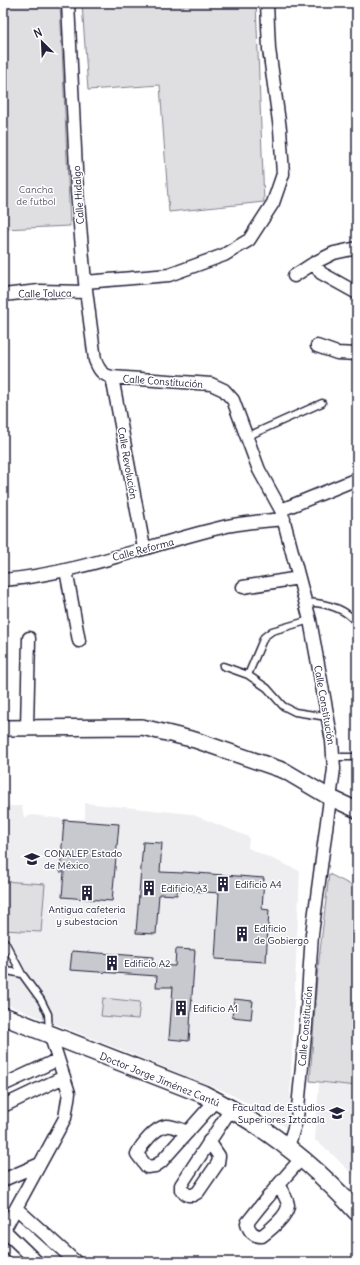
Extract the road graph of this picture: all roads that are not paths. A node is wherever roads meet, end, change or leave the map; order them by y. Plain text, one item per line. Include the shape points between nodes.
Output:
1 (68, 3) edge
2 (267, 3) edge
3 (357, 248) edge
4 (314, 263) junction
5 (294, 276) dead end
6 (85, 287) junction
7 (357, 293) edge
8 (3, 294) edge
9 (317, 346) dead end
10 (357, 354) edge
11 (112, 377) junction
12 (322, 403) dead end
13 (246, 437) junction
14 (357, 480) edge
15 (283, 515) junction
16 (144, 548) junction
17 (66, 570) junction
18 (299, 578) junction
19 (3, 580) edge
20 (243, 587) dead end
21 (305, 602) junction
22 (310, 620) junction
23 (357, 624) edge
24 (29, 638) dead end
25 (80, 641) dead end
26 (223, 666) dead end
27 (248, 675) junction
28 (327, 717) junction
29 (3, 728) edge
30 (27, 728) junction
31 (333, 757) junction
32 (357, 758) edge
33 (330, 797) junction
34 (357, 810) edge
35 (3, 942) edge
36 (3, 970) edge
37 (22, 974) junction
38 (3, 1016) edge
39 (50, 1034) junction
40 (57, 1060) junction
41 (64, 1077) junction
42 (3, 1085) edge
43 (216, 1100) junction
44 (3, 1106) edge
45 (231, 1109) junction
46 (188, 1132) dead end
47 (209, 1141) dead end
48 (288, 1147) junction
49 (301, 1159) junction
50 (40, 1164) junction
51 (3, 1180) edge
52 (278, 1185) junction
53 (16, 1208) junction
54 (255, 1212) junction
55 (357, 1212) edge
56 (271, 1228) junction
57 (4, 1231) edge
58 (3, 1260) edge
59 (6, 1262) edge
60 (37, 1262) edge
61 (76, 1262) edge

1 - 6 street, Calle Hidalgo via 77,191
2 - 6 street, Calle Toluca via 283,174 273,203 249,240 224,255 169,275
3 - 4 street via 334,253
4 - 5 street
4 - 7 street via 321,273
6 - 8 street, Calle Toluca
6 - 11 street, Calle Hidalgo via 98,370 105,376
9 - 10 street via 337,353
11 - 13 street, Calle Constitución via 211,384 224,390 233,400
11 - 16 street, Calle Revolución
12 - 13 lane
13 - 15 street, Calle Constitución via 259,470
14 - 15 street, Calle Reforma
15 - 16 street, Calle Reforma
15 - 18 street, Calle Constitución
16 - 17 street, Calle Reforma
17 - 19 street, Calle Reforma
17 - 25 street
18 - 20 street
18 - 21 street, Calle Constitución
21 - 22 street, Calle Constitución
21 - 23 lane via 340,609
22 - 27 lane via 272,631 264,638
22 - 28 street, Calle Constitución
24 - 30 street
26 - 27 lane
27 - 28 lane via 267,688 283,706 295,712
28 - 31 street, Calle Constitución
29 - 30 street
30 - 33 street via 142,727 173,734 285,771
31 - 32 lane
31 - 33 street, Calle Constitución
33 - 34 street
33 - 48 street, Calle Constitución via 312,934 297,1118
35 - 37 lane
36 - 37 lane
37 - 39 lane via 48,1014
38 - 39 main road, Doctor Jorge Jiménez Cantú
39 - 40 street
39 - 43 main road, Doctor Jorge Jiménez Cantú
40 - 41 street
40 - 42 street
41 - 44 street
41 - 50 street via 69,1093 65,1118
43 - 45 main road, Doctor Jorge Jiménez Cantú
43 - 46 street
45 - 47 street
45 - 48 main road, Doctor Jorge Jiménez Cantú
48 - 49 main road, Doctor Jorge Jiménez Cantú
49 - 52 street
49 - 55 main road, Doctor Jorge Jiménez Cantú
50 - 51 street
50 - 53 street
52 - 54 street
52 - 56 street via 288,1206 286,1213
53 - 57 street
53 - 61 street
54 - 56 street
54 - 56 street via 247,1223 248,1229 256,1236 262,1236
57 - 60 street
58 - 59 street

